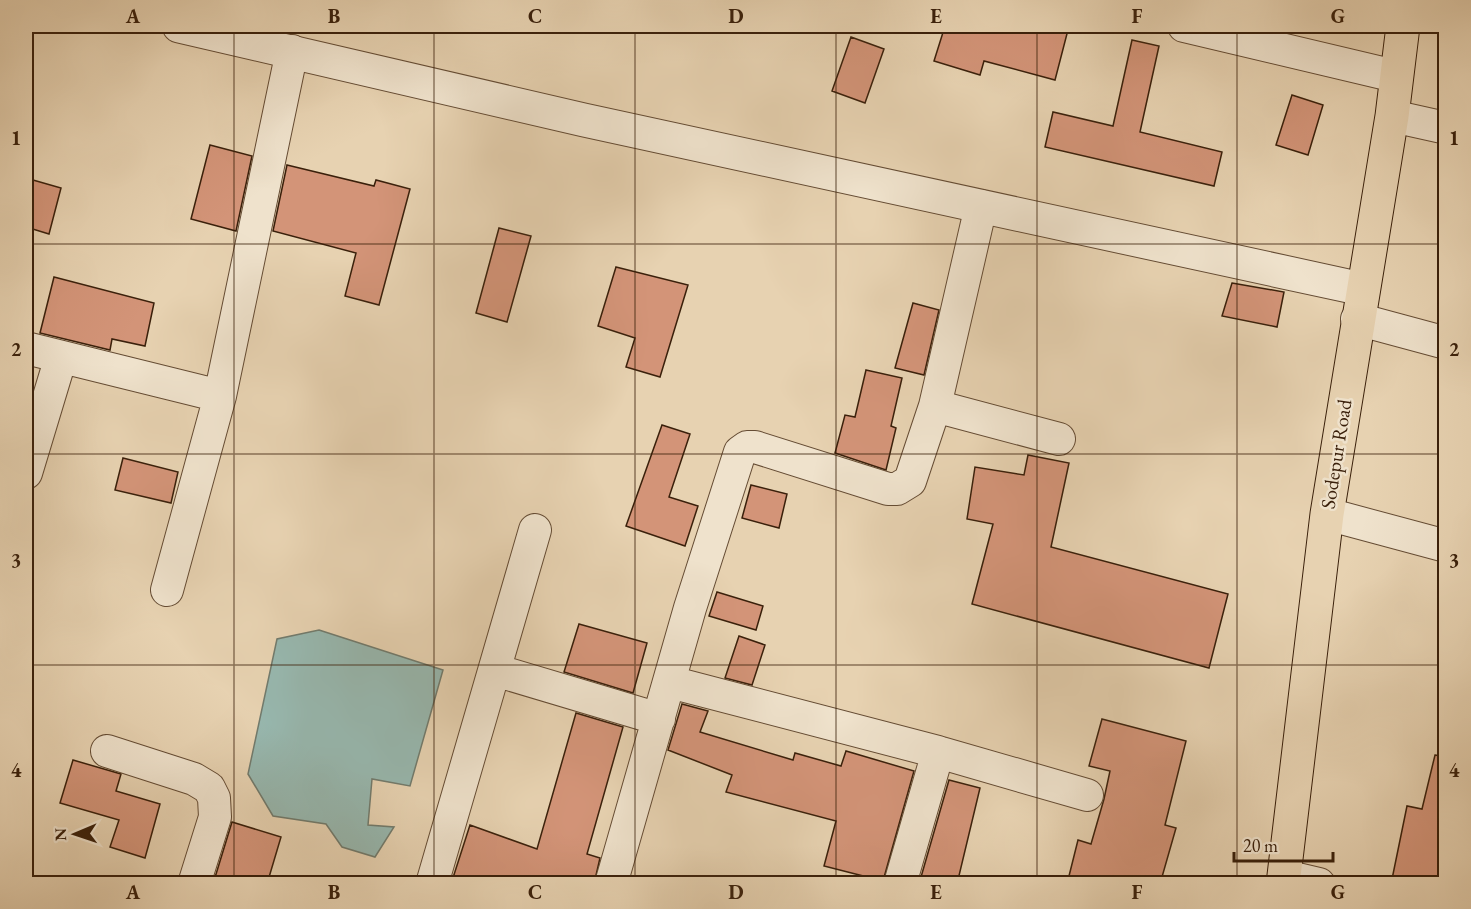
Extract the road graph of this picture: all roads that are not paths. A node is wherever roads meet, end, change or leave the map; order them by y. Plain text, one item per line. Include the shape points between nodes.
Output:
1 (179, 26) edge
2 (1184, 26) edge
3 (1403, 26) edge
4 (292, 51) junction
5 (1395, 76) junction
6 (1392, 116) junction
7 (1446, 128) edge
8 (981, 206) junction
9 (1359, 304) junction
10 (1446, 343) edge
11 (26, 348) edge
12 (61, 357) junction
13 (220, 396) junction
14 (935, 406) junction
15 (1059, 439) dead end
16 (26, 473) edge
17 (1327, 513) junction
18 (535, 530) dead end
19 (1446, 546) edge
20 (167, 590) dead end
21 (495, 670) junction
22 (670, 682) junction
23 (659, 719) junction
24 (108, 751) dead end
25 (938, 752) junction
26 (1087, 795) dead end
27 (1284, 880) edge
28 (194, 884) edge
29 (432, 884) edge
30 (611, 884) edge
31 (900, 884) edge
32 (1319, 884) edge

1 - 4 street
2 - 5 street
3 - 5 main road, Sodepur Road
4 - 8 street via 584,120
4 - 13 street
5 - 6 main road, Sodepur Road
6 - 7 street
6 - 9 main road, Sodepur Road
8 - 9 street
8 - 14 street
9 - 10 street
9 - 17 main road, Sodepur Road
11 - 12 street
12 - 13 street
12 - 16 street
13 - 20 street
14 - 15 street
14 - 22 street via 910,481 897,489 755,447 740,452
17 - 19 street
17 - 27 main road, Sodepur Road
18 - 21 street
21 - 23 street
21 - 29 street
22 - 23 street
22 - 25 street
23 - 30 street
24 - 28 street via 194,779 209,789 214,798 215,817
25 - 26 street
25 - 31 street
27 - 32 street

